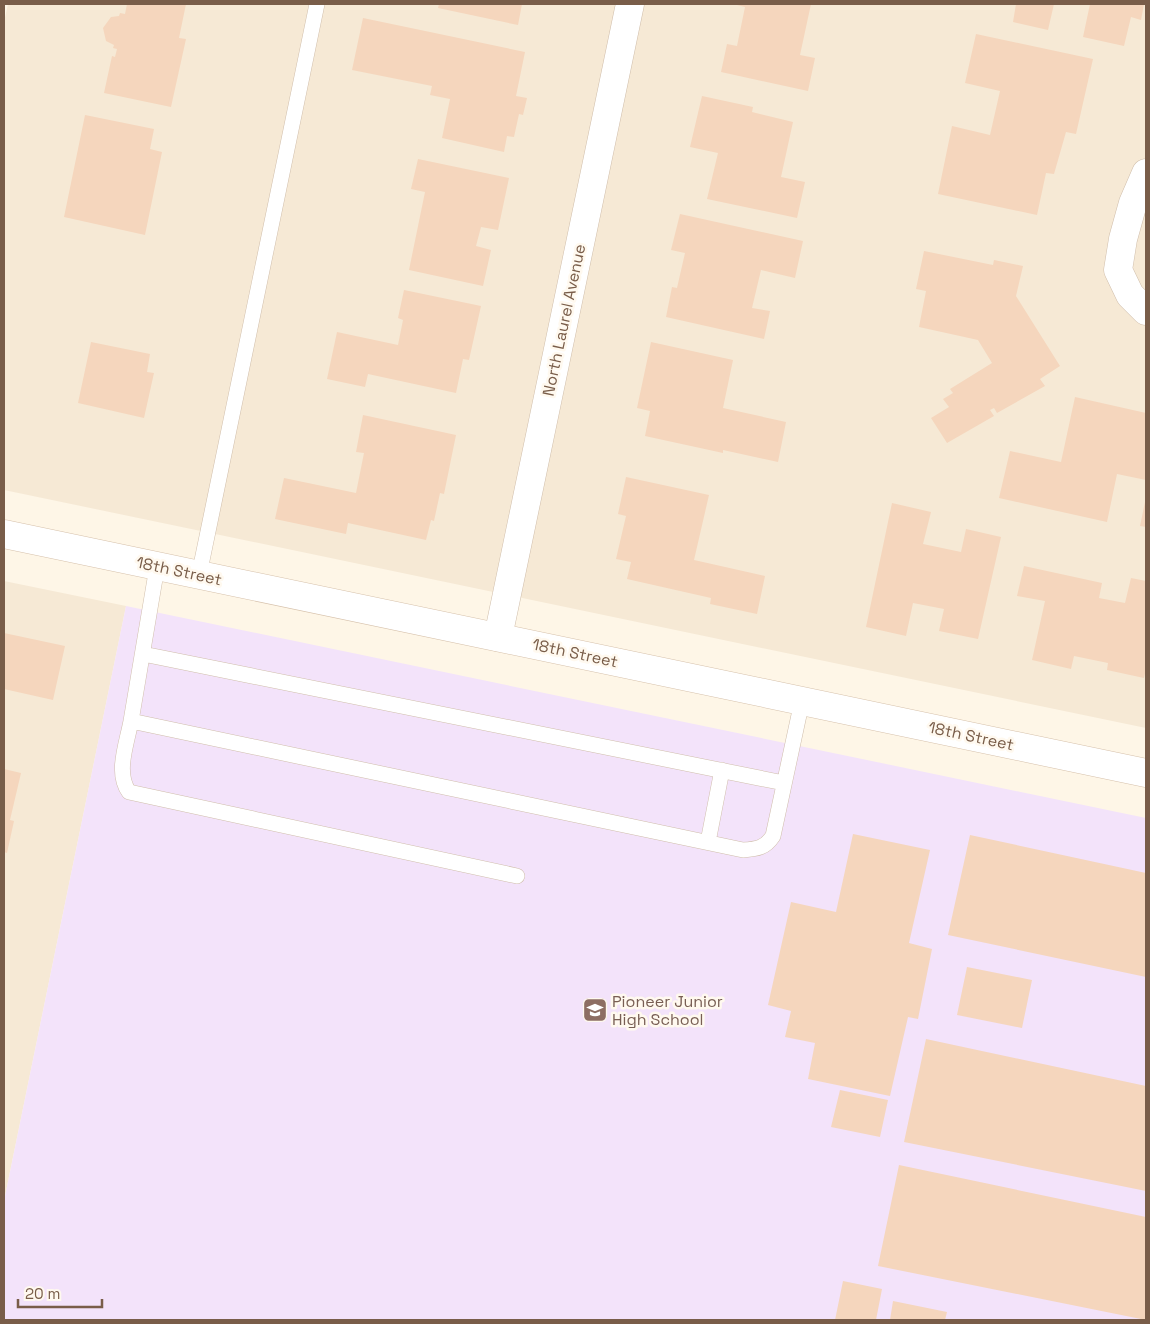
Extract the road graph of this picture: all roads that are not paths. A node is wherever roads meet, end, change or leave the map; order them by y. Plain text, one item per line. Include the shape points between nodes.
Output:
1 (317, 4) edge
2 (630, 4) edge
3 (1146, 173) edge
4 (1146, 311) edge
5 (4, 534) edge
6 (158, 567) junction
7 (199, 575) junction
8 (498, 637) junction
9 (143, 654) junction
10 (802, 701) junction
11 (131, 721) junction
12 (722, 770) junction
13 (1146, 773) edge
14 (784, 783) junction
15 (708, 842) junction
16 (517, 876) dead end

1 - 7 lane
2 - 8 main road, North Laurel Avenue
3 - 4 main road via 1133,202 1118,270 1130,295
5 - 6 main road, 18th Street
6 - 7 main road, 18th Street
6 - 9 lane
7 - 8 main road, 18th Street
8 - 10 main road, 18th Street
9 - 11 lane
9 - 12 lane
10 - 13 main road, 18th Street
10 - 14 lane
11 - 15 lane
11 - 16 lane via 122,769 123,784 129,792
12 - 14 lane
12 - 15 lane
14 - 15 lane via 773,836 768,843 758,849 743,850

